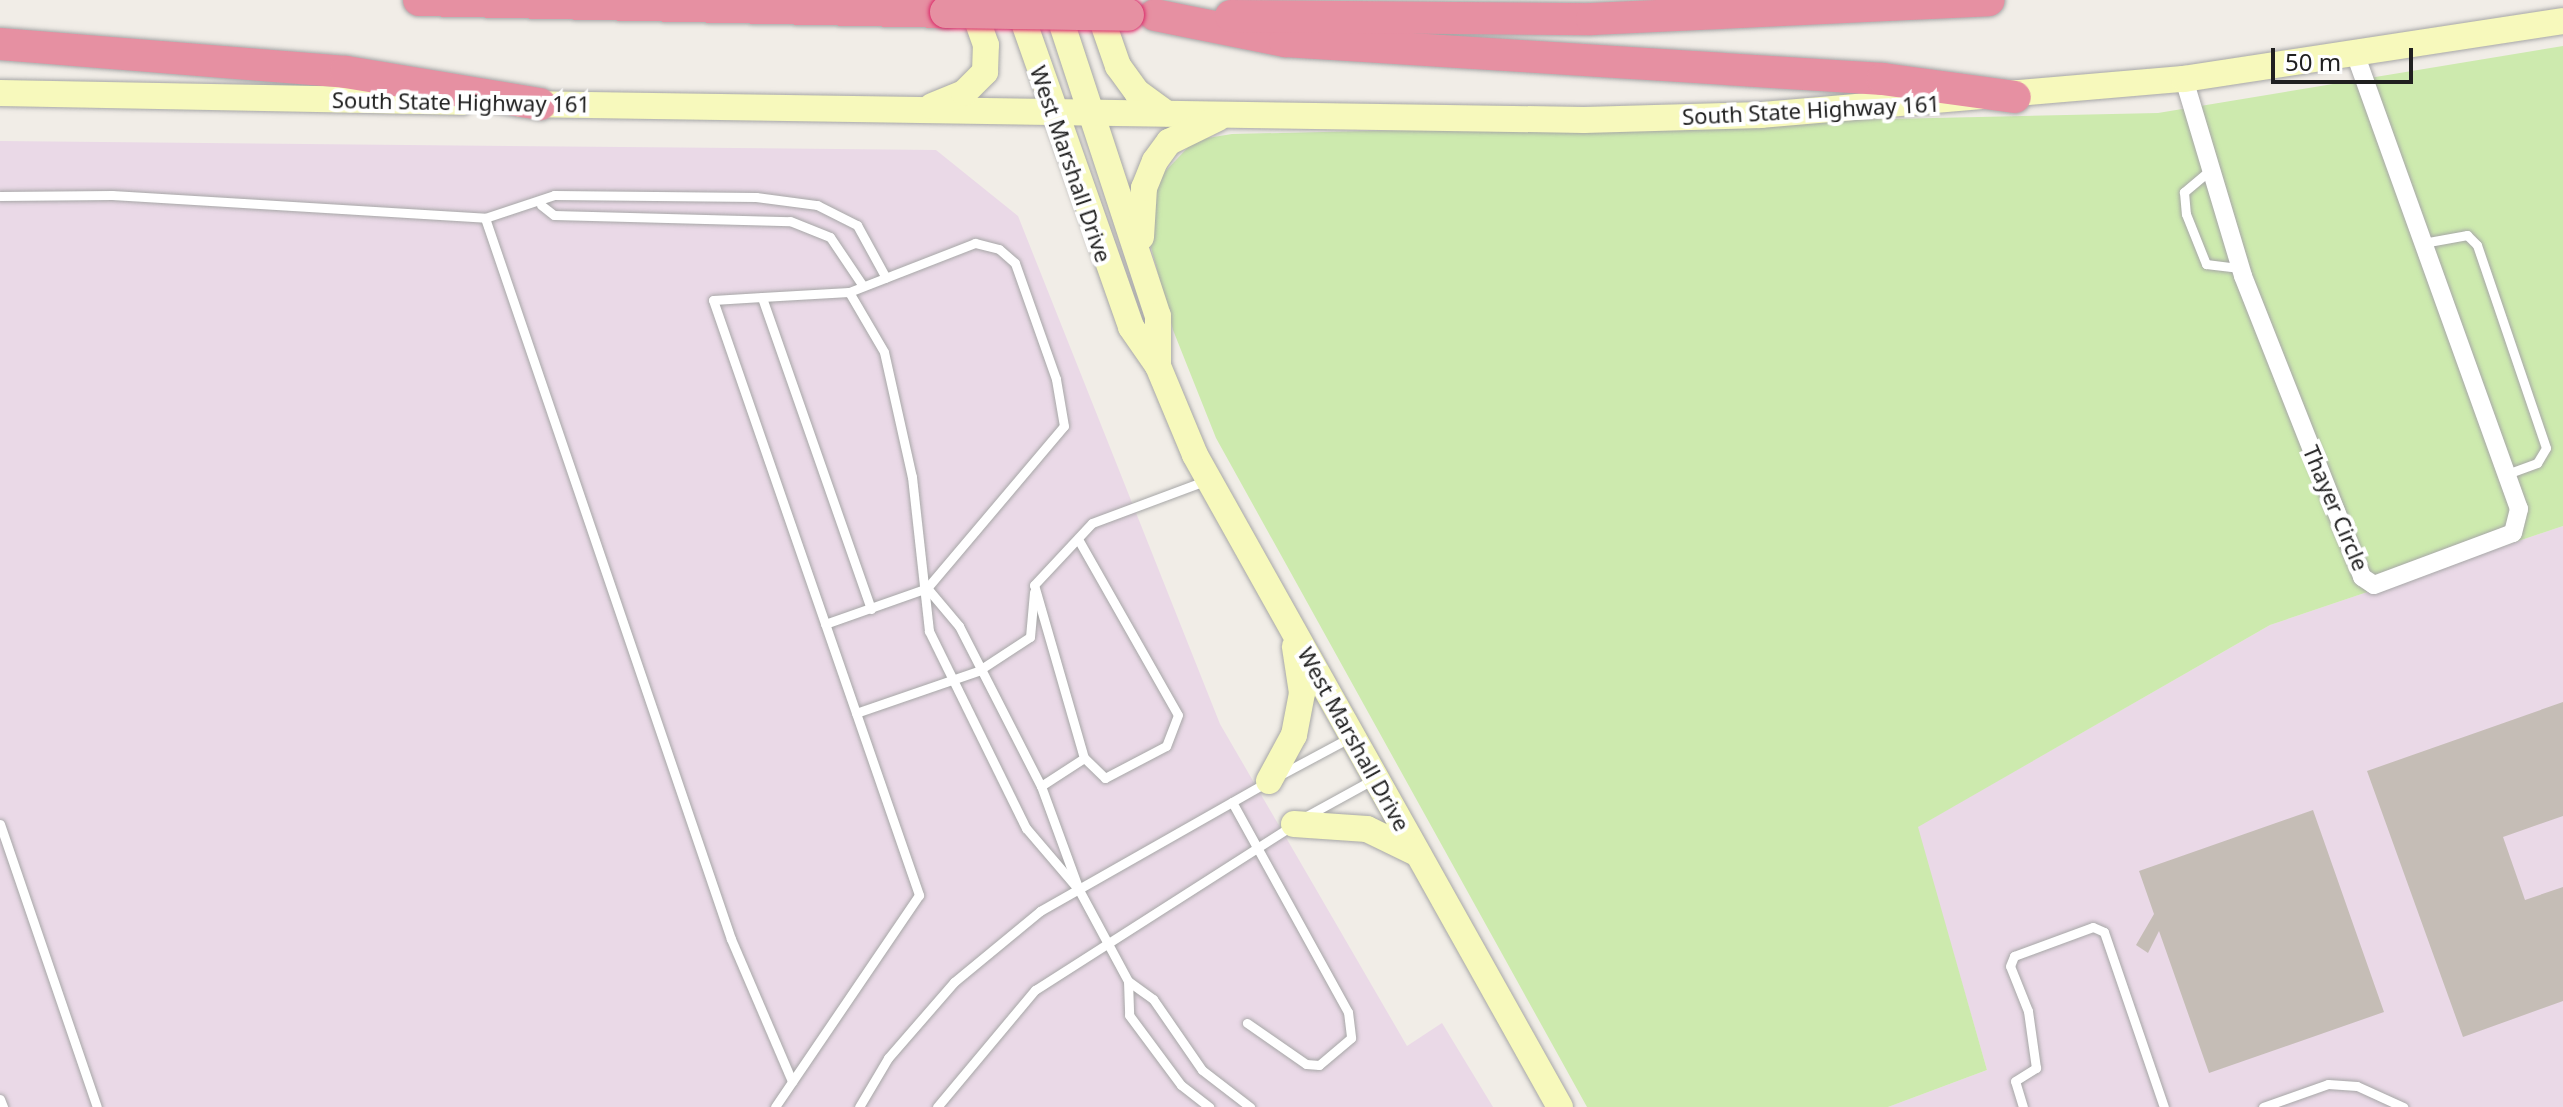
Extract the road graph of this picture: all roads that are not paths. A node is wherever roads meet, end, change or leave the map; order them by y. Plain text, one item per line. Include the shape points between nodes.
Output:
1 (419, 0) edge
2 (1016, 0) edge
3 (1054, 0) edge
4 (1095, 0) edge
5 (1989, 0) edge
6 (958, 6) edge
7 (1141, 15) junction
8 (2563, 21) edge
9 (0, 44) edge
10 (2355, 54) junction
11 (2184, 79) junction
12 (0, 93) edge
13 (2015, 97) junction
14 (540, 104) junction
15 (921, 110) junction
16 (1230, 112) junction
17 (1092, 113) junction
18 (1166, 113) junction
19 (1053, 114) junction
20 (2209, 171) junction
21 (0, 196) edge
22 (541, 205) junction
23 (485, 218) junction
24 (2423, 243) junction
25 (1142, 260) junction
26 (2240, 268) junction
27 (886, 278) junction
28 (863, 286) junction
29 (849, 292) junction
30 (762, 297) junction
31 (1158, 366) junction
32 (2507, 474) junction
33 (1208, 480) junction
34 (1078, 539) junction
35 (1034, 585) junction
36 (927, 588) junction
37 (871, 609) junction
38 (825, 624) junction
39 (1292, 628) junction
40 (978, 671) junction
41 (950, 682) junction
42 (856, 713) junction
43 (1351, 737) junction
44 (1084, 758) junction
45 (1374, 779) junction
46 (1269, 781) junction
47 (1041, 786) junction
48 (1232, 802) junction
49 (0, 824) edge
50 (1294, 824) junction
51 (1258, 847) junction
52 (1421, 857) junction
53 (1079, 890) junction
54 (1106, 943) junction
55 (1128, 981) junction
56 (1247, 1023) dead end
57 (792, 1081) junction
58 (0, 1099) edge
59 (3, 1107) edge
60 (97, 1107) edge
61 (775, 1107) edge
62 (859, 1107) edge
63 (937, 1107) edge
64 (1209, 1107) edge
65 (1250, 1107) edge
66 (1560, 1107) edge
67 (2023, 1107) edge
68 (2164, 1107) edge
69 (2263, 1107) edge
70 (2403, 1107) edge

1 - 6 highway
2 - 19 main road, West Marshall Drive
3 - 17 main road, West Marshall Drive
4 - 18 main road via 1118,66 1137,92
5 - 7 highway via 1592,19
6 - 7 highway, bridge
6 - 15 main road via 986,45 985,72 964,93
7 - 13 highway via 1285,41 1883,79
8 - 10 main road, South State Highway 161
9 - 14 highway via 346,72
10 - 11 main road, South State Highway 161
10 - 24 street, Thayer Circle
11 - 13 main road, South State Highway 161
11 - 20 street, Thayer Circle
12 - 14 main road, South State Highway 161
13 - 16 main road, South State Highway 161 via 1584,120
14 - 15 main road, South State Highway 161
15 - 19 main road, South State Highway 161
16 - 18 main road, South State Highway 161
16 - 25 main road via 1169,142 1155,161 1139,217
17 - 18 main road, South State Highway 161
17 - 19 main road, South State Highway 161
17 - 25 main road, West Marshall Drive
19 - 31 main road, West Marshall Drive via 1131,327
20 - 26 street, Thayer Circle
20 - 26 lane via 2184,192 2186,214 2206,264
21 - 23 lane via 112,195
22 - 23 lane
22 - 27 lane via 554,195 817,205 857,225
22 - 28 lane via 554,215 790,221 830,237
23 - 57 lane via 731,939
24 - 32 street, Thayer Circle
24 - 32 lane via 2467,235 2482,259 2546,448 2537,463
25 - 31 main road, West Marshall Drive via 1158,316
26 - 32 street, Thayer Circle via 2362,577 2374,585 2513,533 2519,509
27 - 28 lane
27 - 36 lane via 975,243 999,249 1015,263 1056,379 1064,426
28 - 29 lane
29 - 30 lane
29 - 36 lane via 884,352
30 - 37 lane
30 - 38 lane via 713,300
31 - 33 main road, West Marshall Drive
33 - 34 lane via 1092,523
33 - 39 main road, West Marshall Drive
34 - 35 lane
34 - 44 lane via 1178,715 1166,746 1105,778
35 - 40 lane via 1030,637
35 - 44 lane
36 - 37 lane
36 - 40 lane via 959,626
36 - 41 lane via 929,631
37 - 38 lane
38 - 42 lane
39 - 43 main road, West Marshall Drive
39 - 46 main road via 1302,693 1294,735
40 - 41 lane
40 - 47 lane
41 - 42 lane
41 - 53 lane via 1026,828
42 - 57 lane via 919,895
43 - 45 main road, West Marshall Drive
43 - 46 lane
44 - 47 lane
45 - 50 lane
45 - 52 main road, West Marshall Drive
46 - 48 lane
47 - 53 lane
48 - 51 lane
48 - 53 lane
49 - 60 lane
50 - 51 lane
50 - 52 main road via 1367,829
51 - 54 lane
51 - 56 lane via 1348,1012 1351,1038 1319,1065 1306,1064
52 - 66 main road, West Marshall Drive
53 - 54 lane
53 - 62 lane via 954,982 888,1058
54 - 55 lane
54 - 63 lane via 1035,990
55 - 64 lane via 1129,1015 1181,1085
55 - 65 lane via 1153,999 1202,1070
57 - 61 lane
58 - 59 lane
67 - 68 lane via 2015,1081 2036,1068 2014,956 2093,927 2104,932
69 - 70 lane via 2328,1084 2357,1086

